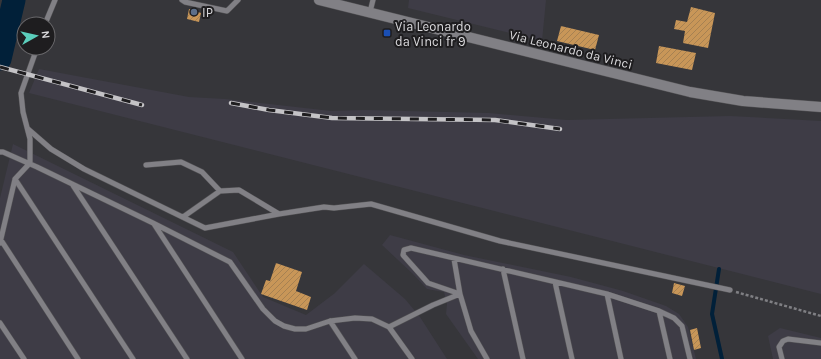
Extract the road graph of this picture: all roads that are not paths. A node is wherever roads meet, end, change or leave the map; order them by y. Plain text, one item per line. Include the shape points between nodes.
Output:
1 (55, 0) edge
2 (182, 0) edge
3 (238, 0) edge
4 (319, 0) edge
5 (373, 0) edge
6 (370, 12) junction
7 (48, 16) edge
8 (34, 56) edge
9 (821, 107) edge
10 (28, 129) junction
11 (2, 152) edge
12 (30, 163) junction
13 (146, 165) dead end
14 (15, 180) junction
15 (71, 183) junction
16 (220, 191) junction
17 (279, 214) junction
18 (183, 218) junction
19 (152, 223) junction
20 (0, 241) edge
21 (454, 259) junction
22 (503, 269) junction
23 (556, 282) junction
24 (730, 290) road end
25 (460, 294) junction
26 (607, 294) junction
27 (659, 311) junction
28 (330, 321) junction
29 (0, 323) edge
30 (389, 327) junction
31 (821, 343) edge
32 (24, 359) edge
33 (78, 359) edge
34 (133, 359) edge
35 (187, 359) edge
36 (242, 359) edge
37 (355, 359) edge
38 (412, 359) edge
39 (487, 359) edge
40 (523, 359) edge
41 (572, 359) edge
42 (621, 359) edge
43 (670, 359) edge
44 (690, 359) edge
45 (782, 359) edge

1 - 7 lane
2 - 3 lane via 227,11
4 - 6 main road, Via Leonardo da Vinci
5 - 6 lane
6 - 9 main road, Via Leonardo da Vinci via 702,94 743,101
8 - 10 lane via 21,93
10 - 12 lane
10 - 18 lane via 50,149 84,169
11 - 12 lane
12 - 14 lane
12 - 15 lane
13 - 16 lane via 181,162 202,172
14 - 20 lane
14 - 34 lane
15 - 19 lane
15 - 35 lane
16 - 17 lane via 239,190
16 - 18 lane
17 - 18 lane via 205,228
17 - 24 lane via 324,207 371,204 500,241
19 - 28 lane via 230,262 263,309 284,326 306,329
19 - 36 lane
20 - 33 lane
21 - 22 lane
21 - 25 lane
21 - 25 lane via 411,248 404,250 403,255 428,283
22 - 23 lane
22 - 40 lane
23 - 26 lane
23 - 41 lane
25 - 30 lane
25 - 39 lane via 471,331
26 - 27 lane
26 - 42 lane
27 - 43 lane
27 - 44 lane via 674,318 682,326
28 - 30 lane via 366,318
28 - 37 lane
29 - 32 lane
30 - 38 lane
31 - 45 lane via 788,339 783,341 779,347

